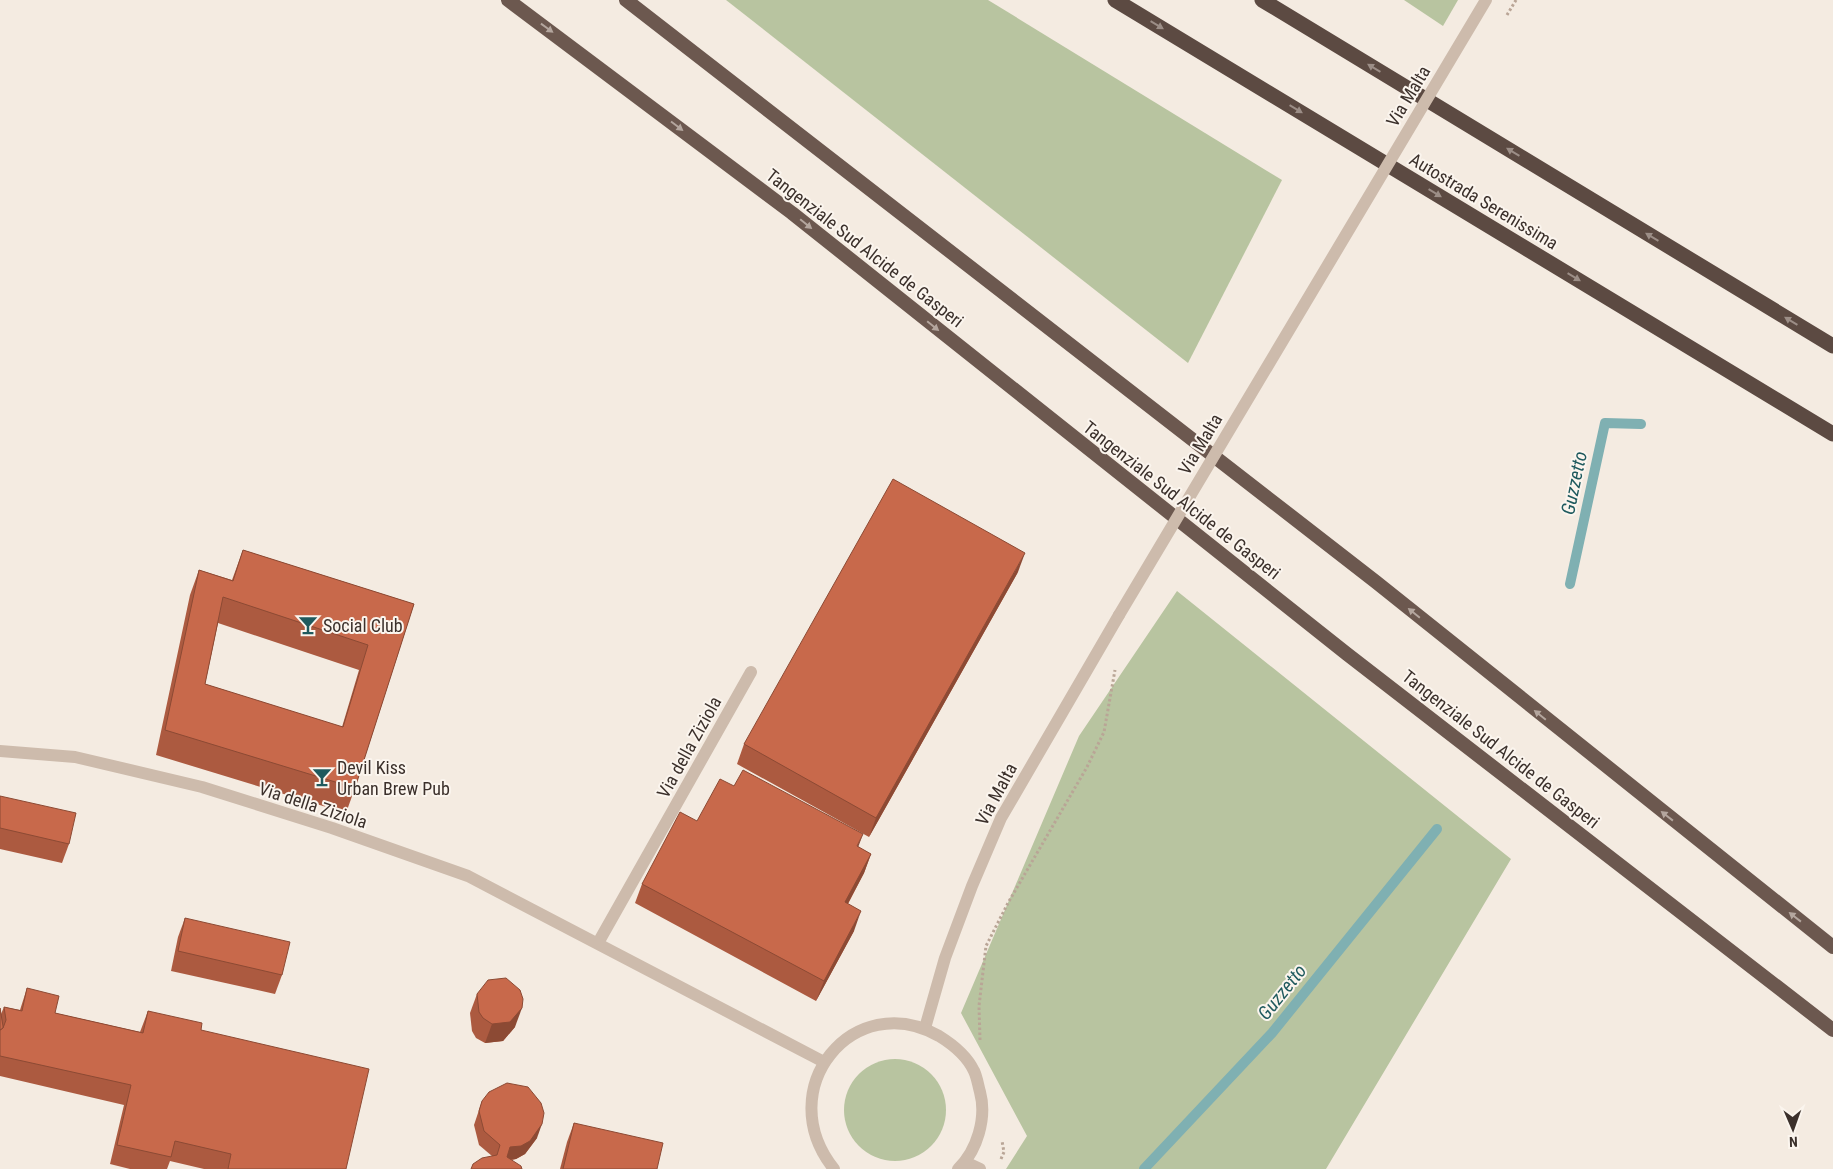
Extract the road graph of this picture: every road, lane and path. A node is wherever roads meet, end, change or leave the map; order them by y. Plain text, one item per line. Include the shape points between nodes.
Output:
1 (508, 0) edge
2 (626, 0) edge
3 (1115, 0) edge
4 (1262, 0) edge
5 (1486, 0) edge
6 (1833, 346) edge
7 (1833, 434) edge
8 (1116, 669) dead end
9 (751, 672) dead end
10 (0, 751) edge
11 (598, 943) junction
12 (1833, 947) edge
13 (925, 1028) junction
14 (1833, 1030) edge
15 (980, 1046) dead end
16 (824, 1062) junction
17 (1000, 1134) dead end
18 (1001, 1160) dead end
19 (962, 1165) edge
20 (834, 1169) edge
21 (980, 1169) edge

1 -> 14 highway, Tangenziale Sud Alcide de Gasperi via 792,213 1340,648
12 -> 2 highway via 1345,558
3 -> 7 highway, Autostrada Serenissima
6 -> 4 highway
5 - 13 street, Via Malta, bridge via 1001,818 945,958
8 - 15 path via 1104,732 986,946 979,1006
9 - 11 street, Via della Ziziola
10 - 11 street, Via della Ziziola via 75,758 202,787 332,828 468,876
11 - 16 street, Via della Ziziola
13 - 16 street via 903,1024 880,1025 852,1036
13 - 19 street via 953,1045 973,1070 982,1101 980,1133
16 - 20 street via 814,1084 810,1107 813,1131 822,1154
17 - 18 path via 1004,1152
19 - 21 street

